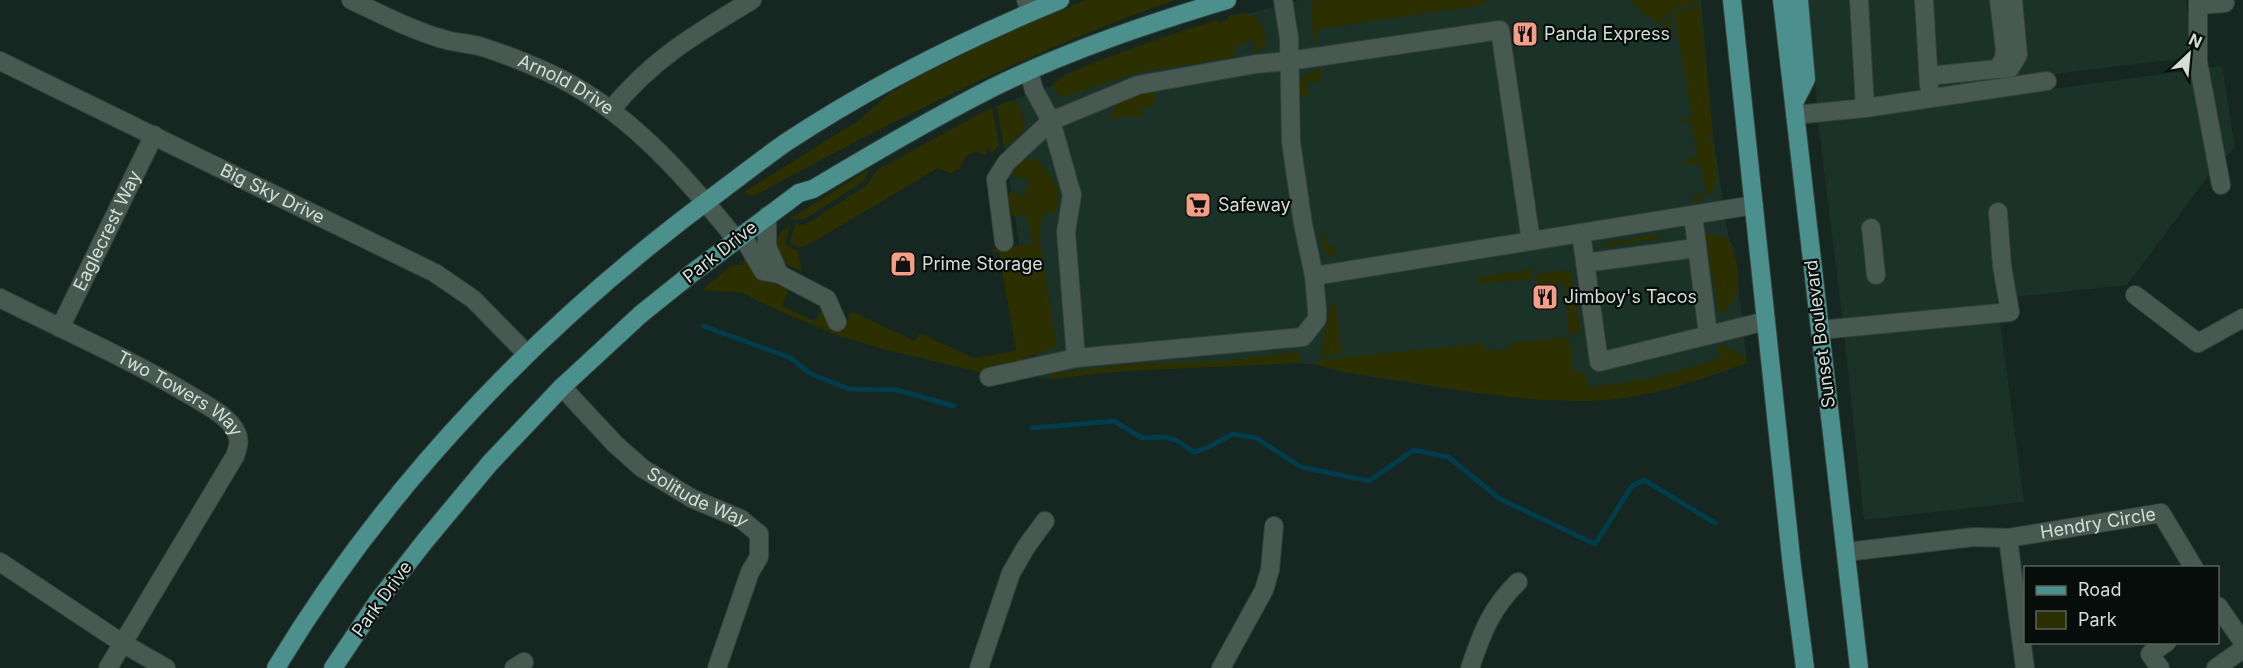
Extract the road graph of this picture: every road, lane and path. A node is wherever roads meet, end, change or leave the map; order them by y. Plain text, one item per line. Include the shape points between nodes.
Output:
1 (351, 0) edge
2 (752, 0) edge
3 (1060, 0) edge
4 (1227, 0) edge
5 (1283, 0) edge
6 (1732, 0) edge
7 (1782, 0) edge
8 (1799, 0) edge
9 (1859, 0) edge
10 (1924, 0) edge
11 (1999, 0) edge
12 (2013, 0) edge
13 (2198, 3) edge
14 (2225, 3) dead end
15 (1028, 6) edge
16 (0, 61) edge
17 (1289, 61) junction
18 (1997, 69) junction
19 (1029, 72) junction
20 (1929, 76) junction
21 (2047, 81) dead end
22 (1930, 97) junction
23 (1864, 108) junction
24 (1794, 109) junction
25 (611, 110) junction
26 (1051, 121) junction
27 (154, 135) junction
28 (2221, 185) dead end
29 (706, 202) junction
30 (1754, 205) junction
31 (1998, 213) dead end
32 (1693, 215) junction
33 (766, 216) junction
34 (1871, 228) dead end
35 (1581, 233) junction
36 (739, 237) junction
37 (1531, 241) junction
38 (1004, 242) dead end
39 (1696, 248) junction
40 (1585, 263) junction
41 (779, 274) junction
42 (1876, 274) dead end
43 (1314, 276) junction
44 (2135, 295) dead end
45 (0, 298) edge
46 (2243, 318) edge
47 (1766, 321) junction
48 (837, 322) dead end
49 (60, 328) junction
50 (1820, 330) junction
51 (1708, 334) junction
52 (527, 354) junction
53 (1076, 357) junction
54 (989, 377) dead end
55 (562, 387) junction
56 (1045, 521) dead end
57 (1274, 526) dead end
58 (2008, 538) junction
59 (1846, 552) junction
60 (0, 562) edge
61 (2193, 566) edge
62 (1518, 582) dead end
63 (2219, 609) edge
64 (2243, 642) edge
65 (122, 643) junction
66 (2165, 644) edge
67 (2243, 649) edge
68 (108, 668) edge
69 (166, 668) edge
70 (276, 668) edge
71 (333, 668) edge
72 (717, 668) edge
73 (979, 668) edge
74 (1221, 668) edge
75 (1470, 668) edge
76 (1805, 668) edge
77 (1859, 668) edge
78 (2025, 668) edge
79 (2160, 668) edge
80 (2216, 668) edge

1 - 25 street, Arnold Drive via 432,36 477,46 548,72
2 - 25 street via 660,60
3 - 15 main road
4 - 19 main road, Park Drive via 1092,45
5 - 17 street
6 - 30 main road
7 - 24 main road, Sunset Boulevard
8 - 24 main road via 1806,79
9 - 23 street
10 - 20 street
11 - 18 street via 2005,50
12 - 18 street via 2018,55 2010,68
13 - 14 street
13 - 28 street via 2198,62
15 - 29 main road via 857,99 785,144
16 - 27 street, Big Sky Drive
17 - 26 street via 1256,63 1138,86
17 - 37 street via 1500,30
17 - 43 street via 1291,142
18 - 20 street
19 - 26 street
19 - 33 main road, Park Drive via 913,130 813,189 799,193
20 - 22 street
21 - 22 street
22 - 23 street
23 - 24 street
24 - 50 main road, Sunset Boulevard
25 - 29 street, Arnold Drive via 647,140
26 - 38 street via 1007,162 996,179
26 - 53 street via 1072,195 1066,232
27 - 49 street, Eaglecrest Way
27 - 52 street, Big Sky Drive via 435,273 473,299
29 - 36 street, Arnold Drive
29 - 52 main road via 609,278
30 - 32 street
30 - 47 main road
31 - 50 street via 2010,312
32 - 35 street
32 - 39 street
33 - 36 main road, Park Drive
33 - 41 street via 767,246
34 - 42 street
35 - 37 street
35 - 40 street
36 - 41 street, Arnold Drive via 763,271
36 - 55 main road, Park Drive via 641,314
37 - 43 street
39 - 40 street
39 - 51 street
40 - 51 street via 1599,362
41 - 48 street, Arnold Drive via 827,299
43 - 53 street via 1317,319 1303,337
44 - 46 street via 2198,343
45 - 49 street, Two Towers Way
47 - 51 street
47 - 76 main road
49 - 65 street, Two Towers Way via 162,378 210,407 236,431 239,444
50 - 59 main road, Sunset Boulevard
52 - 70 main road via 455,429 386,511 337,575
53 - 54 street
55 - 71 main road, Park Drive via 490,463 425,541
55 - 72 street, Solitude Way via 642,468 693,499 741,519 759,534 759,557 750,572
56 - 73 street via 1011,573
57 - 74 street via 1264,590
58 - 59 street, Hendry Circle via 1974,537
58 - 61 street, Hendry Circle via 2161,513
58 - 78 street
59 - 77 main road, Sunset Boulevard
60 - 65 street
62 - 75 street via 1486,623
63 - 64 street
65 - 68 street, Two Towers Way
65 - 69 street
66 - 79 street via 2150,654
67 - 80 street

